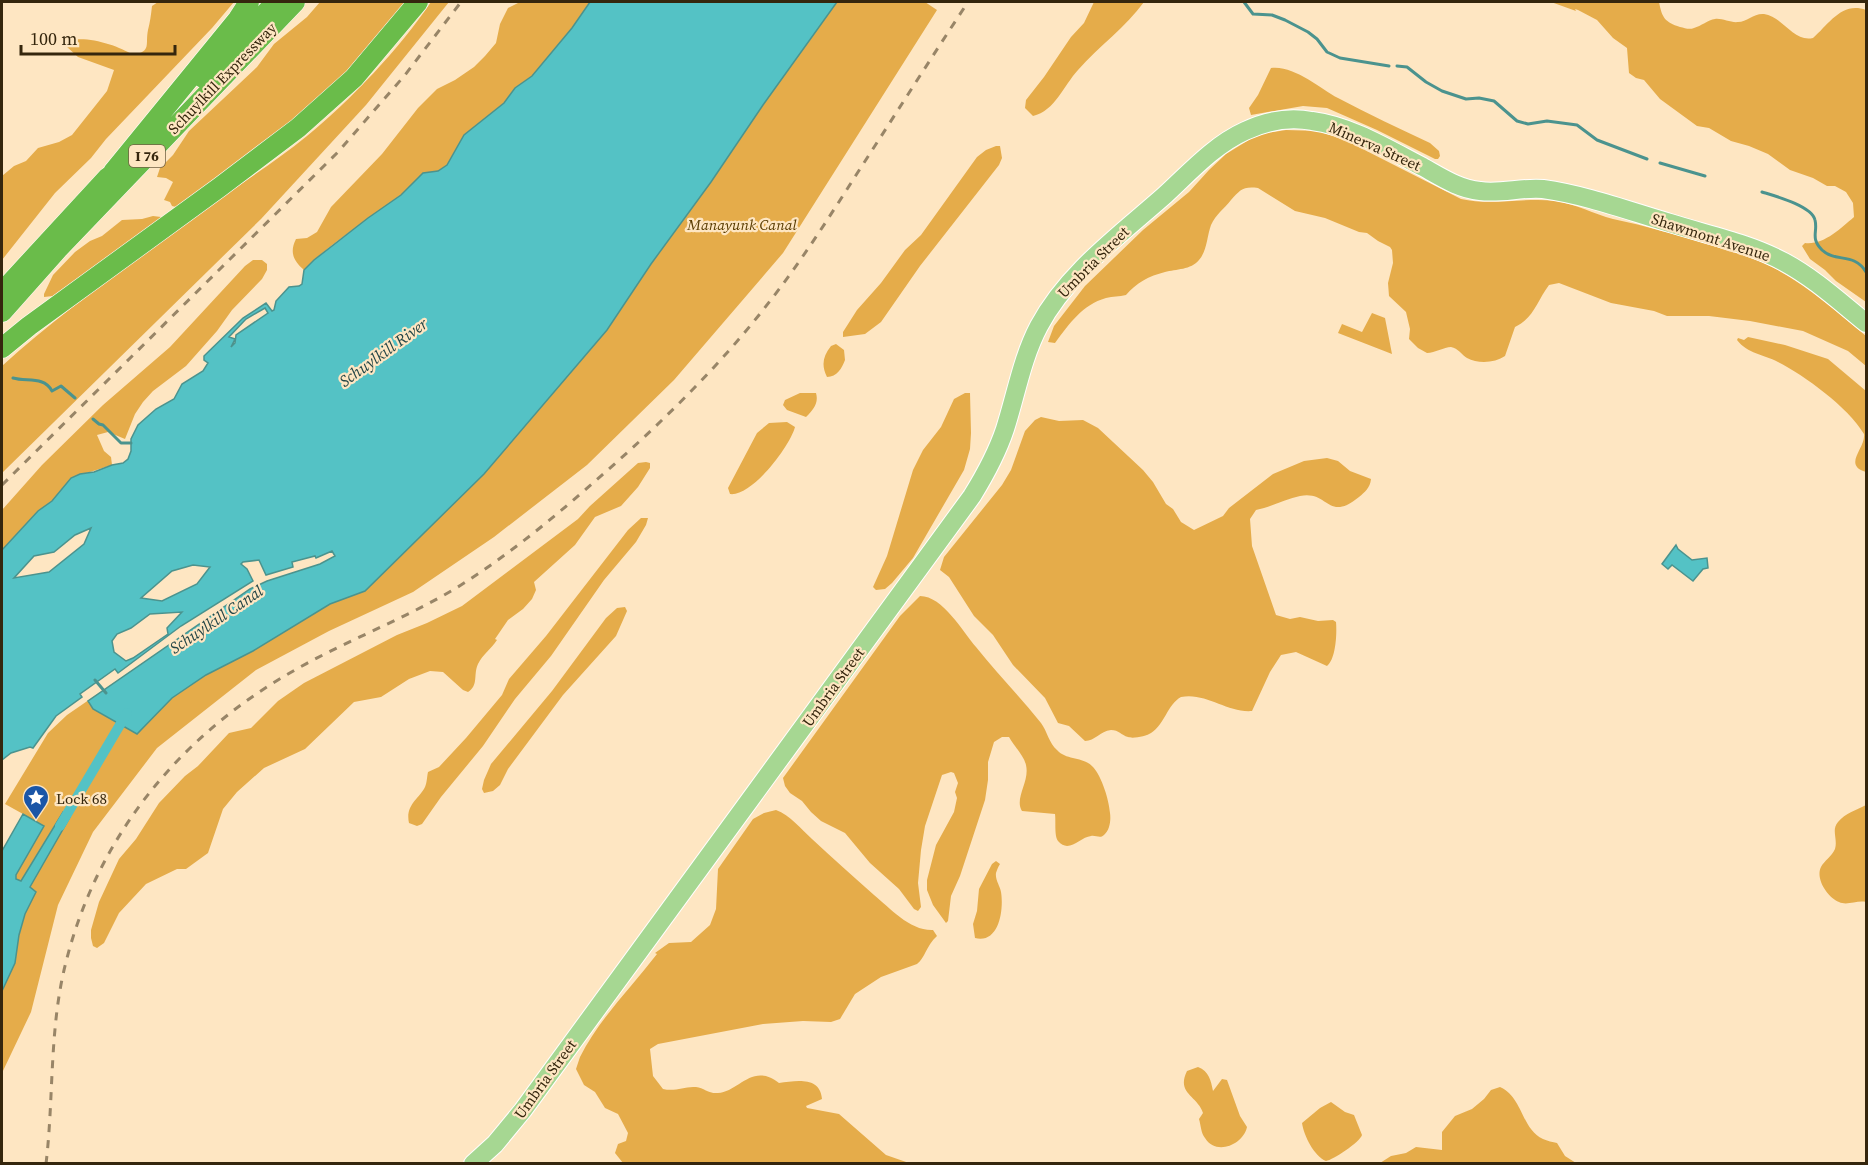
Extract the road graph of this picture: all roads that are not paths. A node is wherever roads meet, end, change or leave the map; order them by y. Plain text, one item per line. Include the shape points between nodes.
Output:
1 (249, 2) edge
2 (276, 2) edge
3 (295, 2) edge
4 (418, 2) edge
5 (113, 172) junction
6 (1538, 189) joint
7 (1161, 198) joint
8 (2, 291) edge
9 (2, 312) edge
10 (1866, 323) edge
11 (2, 348) edge
12 (473, 1164) edge

1 - 5 highway
2 - 5 highway, Schuylkill Expressway / I 76
3 - 9 highway, Schuylkill Expressway / I 76
4 - 11 highway via 354,78 298,128
5 - 8 highway, Schuylkill Expressway / I 76
6 - 7 main road, Minerva Street via 1470,190 1348,131 1323,123 1292,120 1262,124 1234,137
6 - 10 main road, Shawmont Avenue via 1579,197 1760,251 1807,276
7 - 12 main road, Umbria Street via 1077,274 1050,307 1029,350 991,464 972,496 523,1110

